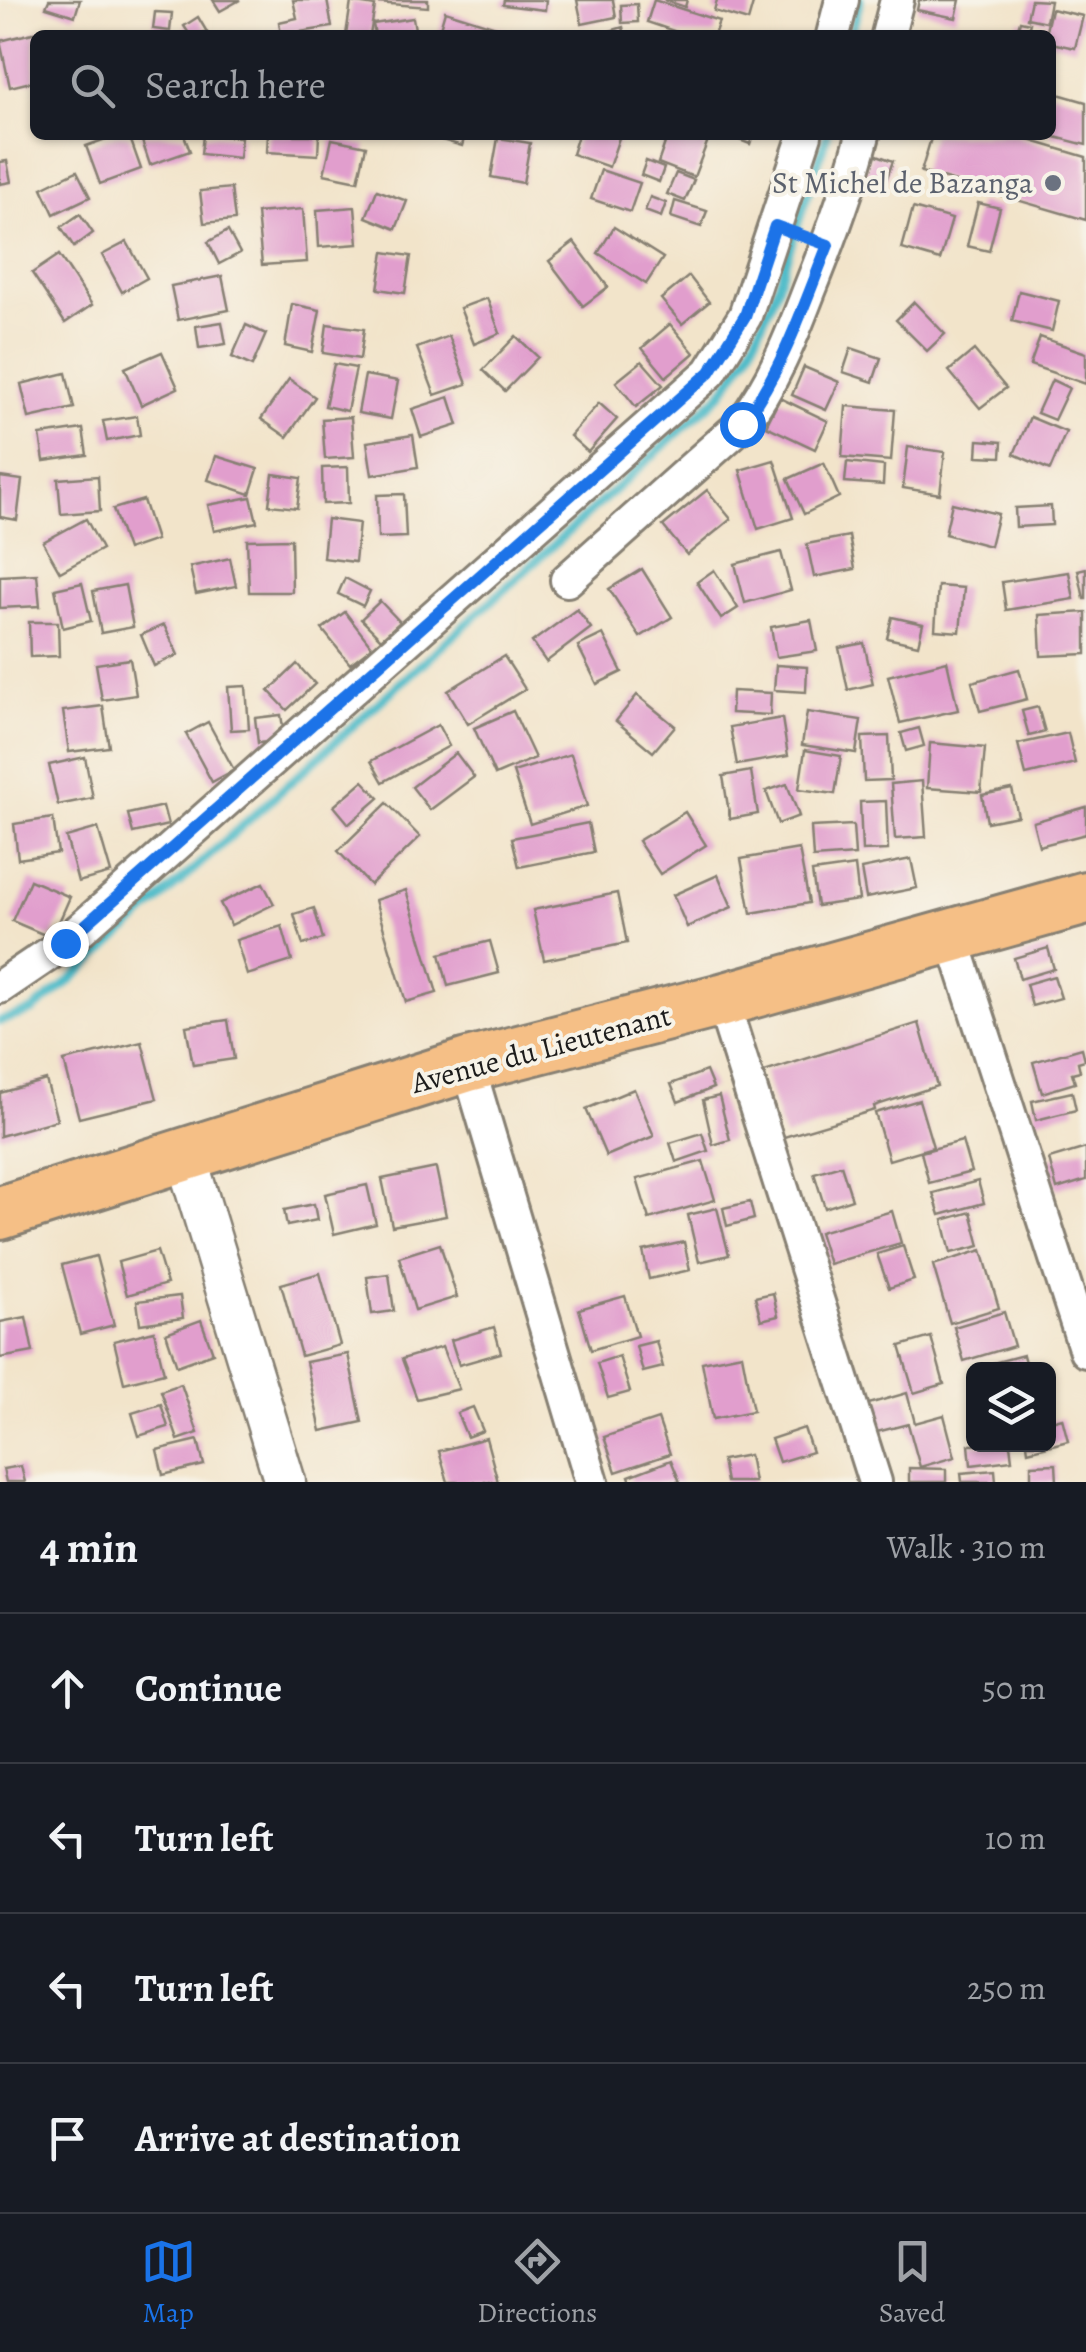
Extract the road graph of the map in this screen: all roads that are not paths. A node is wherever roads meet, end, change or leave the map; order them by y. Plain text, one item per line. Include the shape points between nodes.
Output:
1 (842, 0) edge
2 (897, 0) edge
3 (835, 30) edge
4 (889, 30) edge
5 (804, 140) edge
6 (862, 140) edge
7 (775, 226) junction
8 (828, 245) junction
9 (567, 580) dead end
10 (1086, 898) edge
11 (952, 937) junction
12 (0, 987) edge
13 (722, 1000) junction
14 (468, 1065) junction
15 (186, 1157) junction
16 (0, 1213) edge
17 (1086, 1351) edge
18 (285, 1482) edge
19 (592, 1482) edge
20 (875, 1482) edge

1 - 3 street
2 - 4 street
5 - 7 street
6 - 8 street
7 - 8 street
7 - 12 street via 745,316 710,372 65,943
8 - 9 street via 780,364 742,424
10 - 11 main road, Avenue du Lieutenant
11 - 13 main road, Avenue du Lieutenant
11 - 17 street
13 - 14 main road, Avenue du Lieutenant
13 - 20 street
14 - 15 main road, Avenue du Lieutenant
14 - 19 street
15 - 16 main road, Avenue du Lieutenant
15 - 18 street

